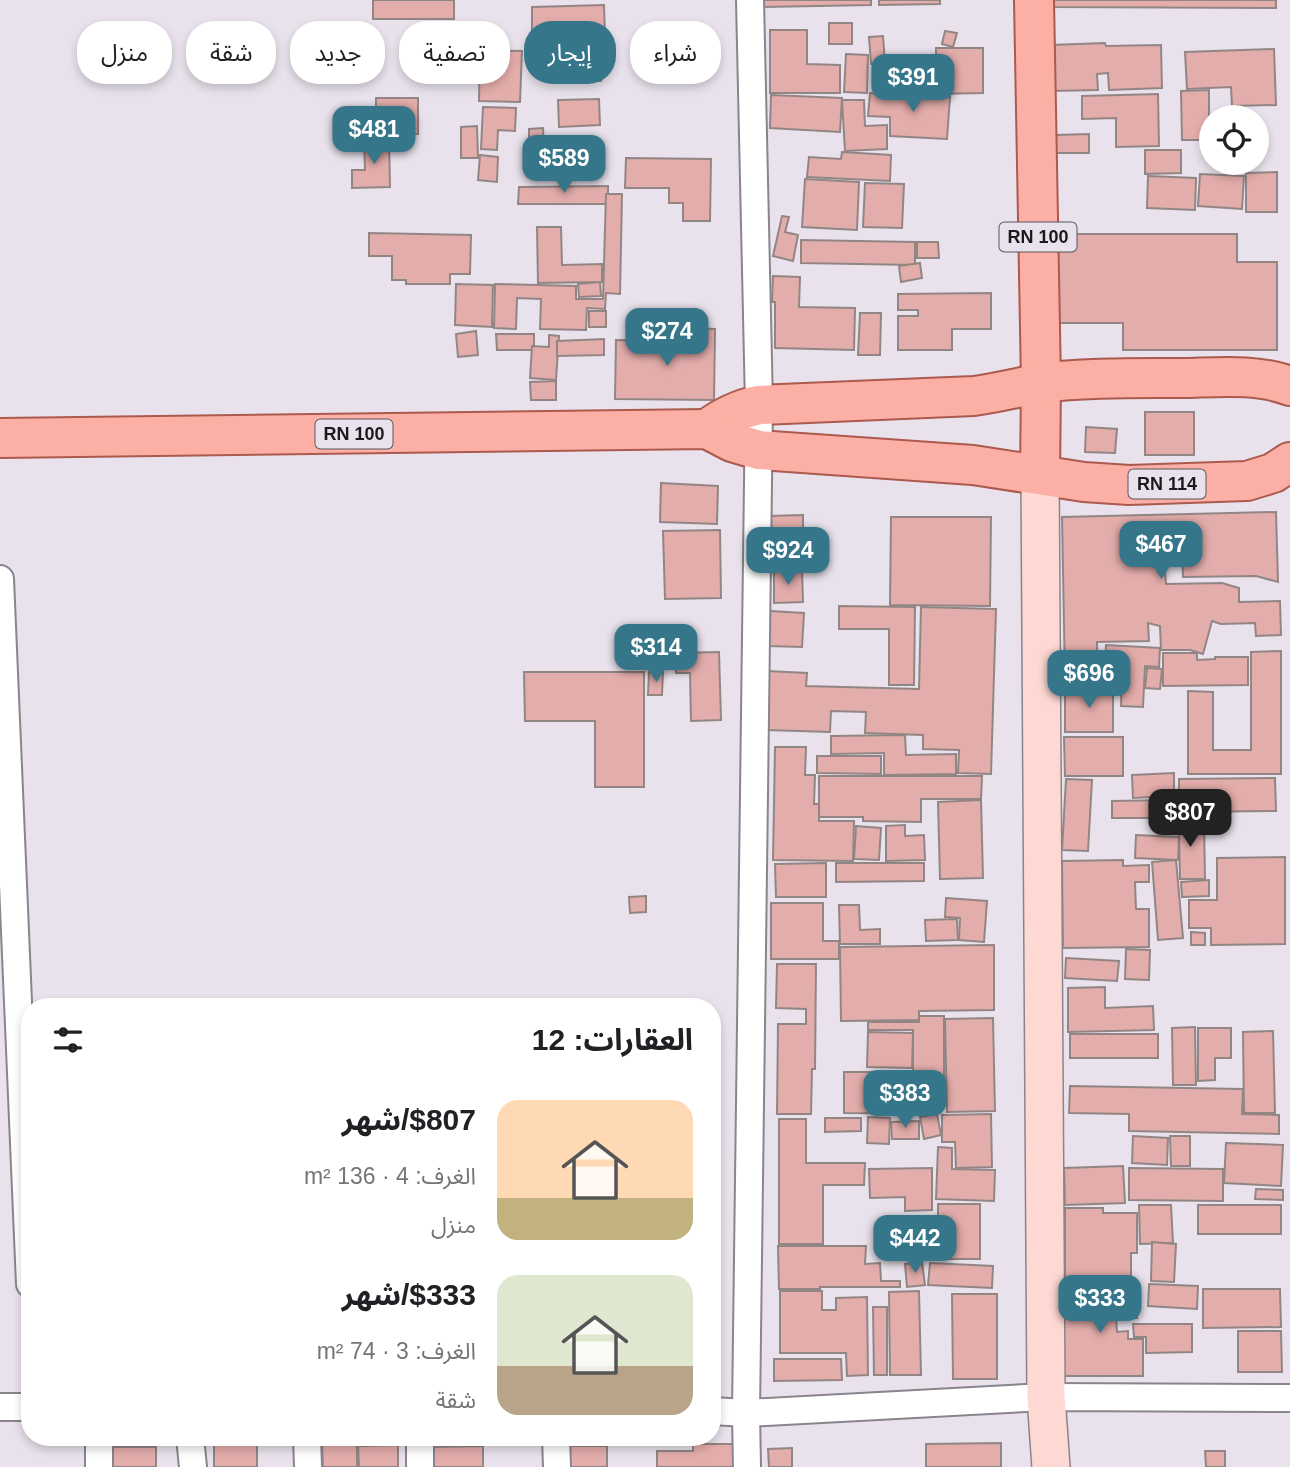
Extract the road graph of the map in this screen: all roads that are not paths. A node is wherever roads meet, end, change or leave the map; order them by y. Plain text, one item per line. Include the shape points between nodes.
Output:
1 (750, 0) edge
2 (1034, 0) edge
3 (1041, 383) junction
4 (1290, 386) edge
5 (759, 405) junction
6 (707, 429) junction
7 (0, 438) edge
8 (759, 450) junction
9 (1290, 462) edge
10 (1040, 475) junction
11 (0, 579) edge
12 (12, 1131) edge
13 (21, 1208) edge
14 (1046, 1397) junction
15 (1290, 1398) edge
16 (0, 1407) edge
17 (21, 1407) edge
18 (721, 1412) edge
19 (746, 1413) junction
20 (99, 1446) edge
21 (191, 1446) edge
22 (307, 1446) edge
23 (420, 1446) edge
24 (556, 1446) edge
25 (99, 1467) edge
26 (193, 1467) edge
27 (308, 1467) edge
28 (420, 1467) edge
29 (557, 1467) edge
30 (747, 1467) edge
31 (1051, 1467) edge

1 - 5 street
2 - 3 main road, RN 100
3 - 4 main road via 1230,377
3 - 5 main road via 974,396
3 - 10 main road, RN 100
5 - 6 main road via 737,411
5 - 8 street
6 - 7 main road, RN 100
6 - 8 main road, RN 100
8 - 10 main road, RN 100 via 973,465
8 - 19 street
9 - 10 main road, RN 114 via 1260,478 1234,482 1129,485
10 - 14 street
11 - 12 street
12 - 13 street
14 - 15 street
14 - 19 street
14 - 31 street
16 - 17 street
18 - 19 street
19 - 30 street
20 - 25 street
21 - 26 street
22 - 27 street
23 - 28 street
24 - 29 street

